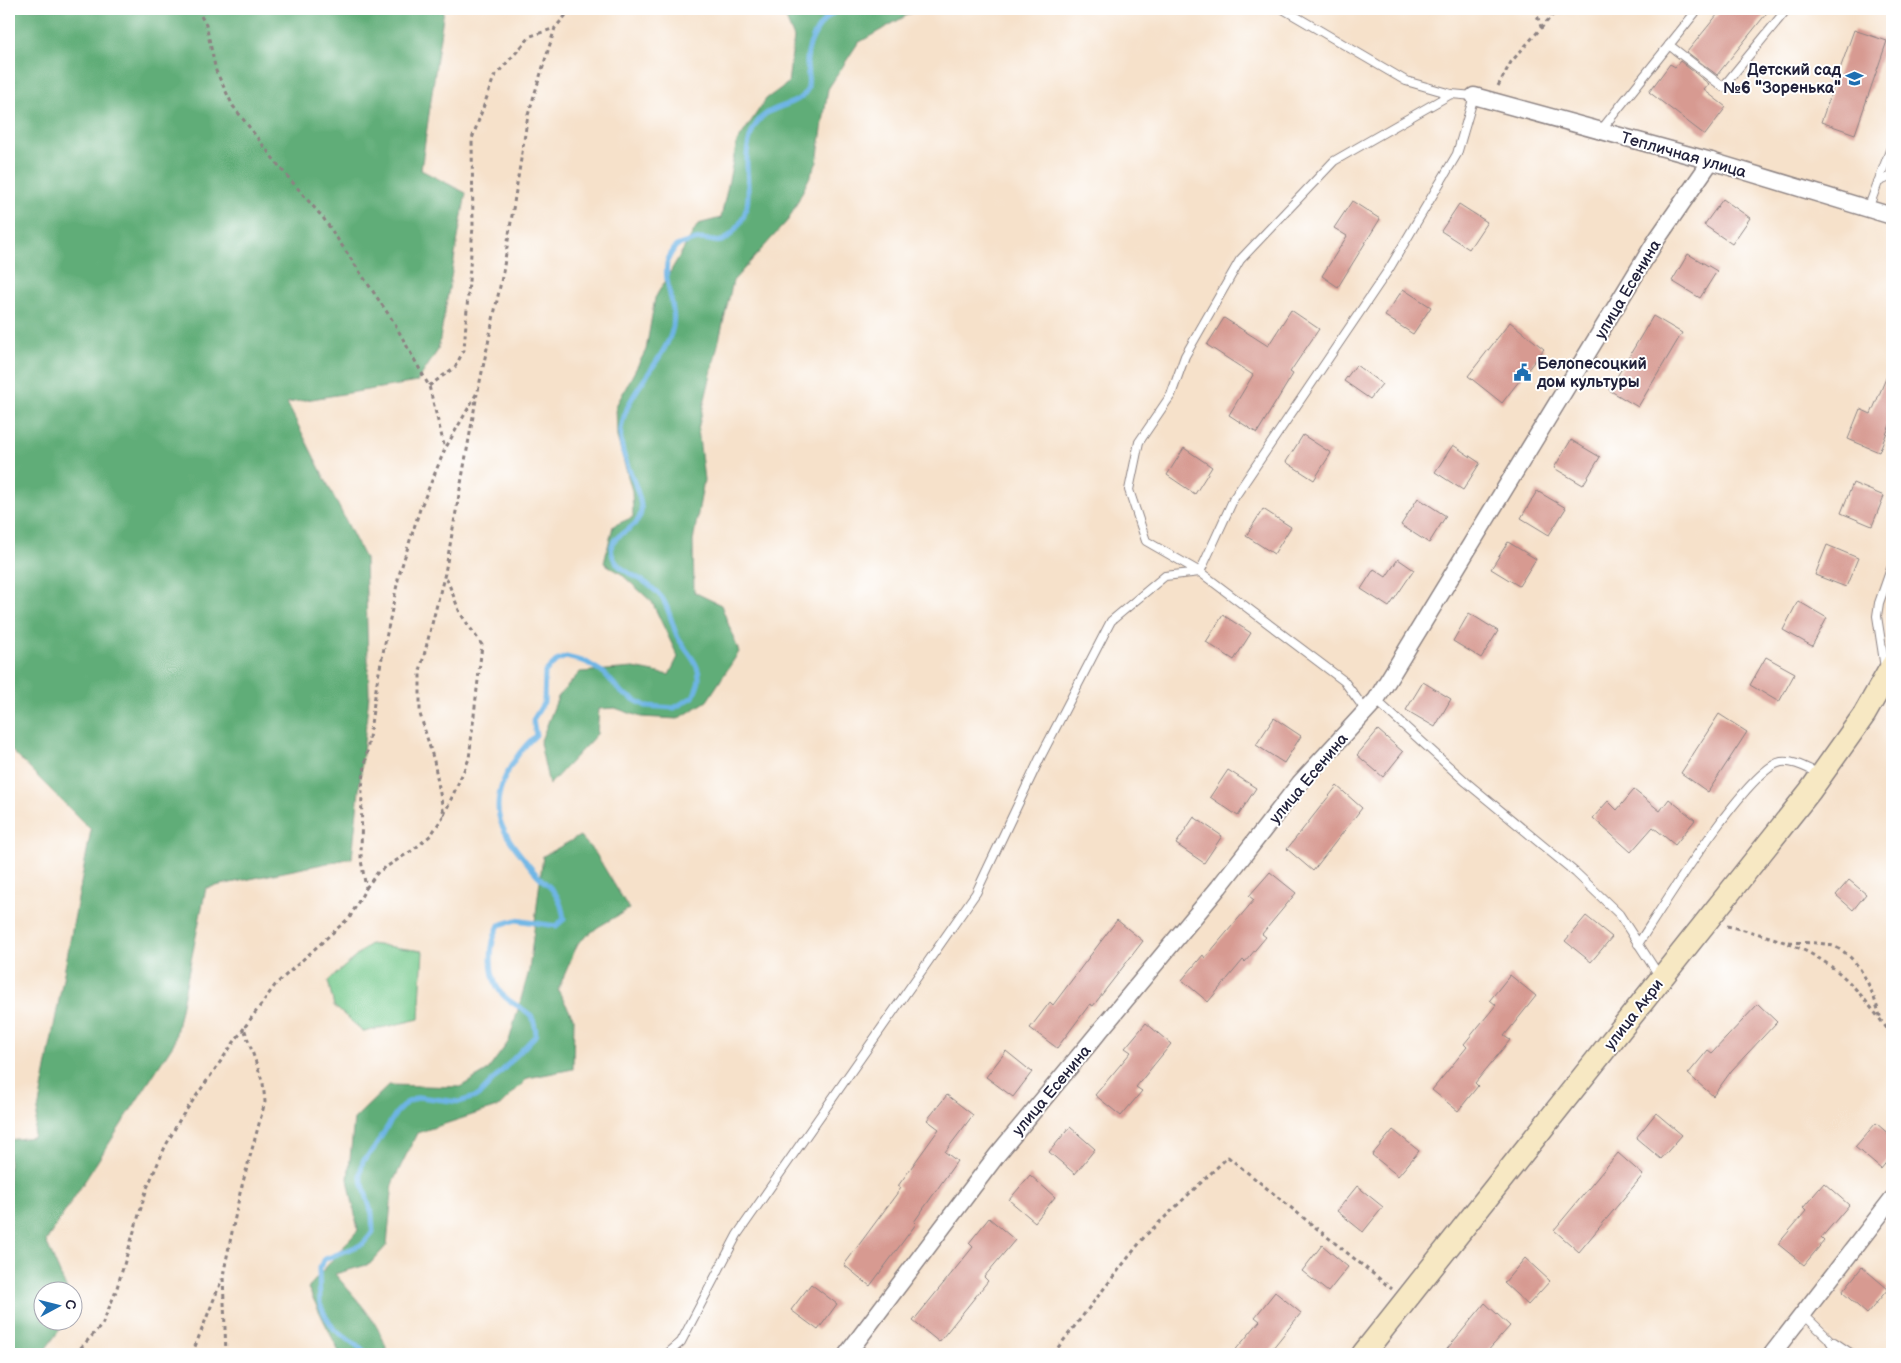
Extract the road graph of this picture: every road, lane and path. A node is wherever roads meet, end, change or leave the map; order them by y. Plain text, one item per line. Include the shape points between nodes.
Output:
1 (197, 9) edge
2 (571, 9) edge
3 (1282, 9) edge
4 (1535, 9) edge
5 (1558, 9) edge
6 (1698, 9) edge
7 (1786, 9) edge
8 (1541, 27) junction
9 (555, 28) junction
10 (1669, 45) junction
11 (1451, 94) junction
12 (1474, 96) junction
13 (1491, 100) junction
14 (1600, 130) junction
15 (1892, 145) edge
16 (1711, 161) junction
17 (1892, 176) edge
18 (1878, 182) junction
19 (1868, 209) junction
20 (1892, 216) edge
21 (429, 386) junction
22 (478, 391) junction
23 (445, 449) junction
24 (1892, 566) edge
25 (1200, 572) junction
26 (445, 573) junction
27 (1889, 671) edge
28 (1371, 705) junction
29 (1822, 775) junction
30 (444, 815) junction
31 (366, 888) junction
32 (1707, 921) junction
33 (1786, 942) junction
34 (1638, 944) junction
35 (1661, 979) junction
36 (1882, 1022) junction
37 (244, 1028) junction
38 (1892, 1034) edge
39 (1892, 1199) edge
40 (223, 1276) junction
41 (1406, 1301) junction
42 (1803, 1314) junction
43 (1828, 1338) junction
44 (75, 1354) edge
45 (192, 1354) edge
46 (226, 1354) edge
47 (667, 1354) edge
48 (847, 1354) edge
49 (1053, 1354) edge
50 (1363, 1354) edge
51 (1772, 1354) edge
52 (1838, 1354) edge
53 (1852, 1354) edge

1 - 21 path via 206,25 216,71 233,106 324,219 393,322
2 - 9 path
3 - 11 lane via 1406,81
4 - 8 path
5 - 8 path
6 - 10 lane
7 - 10 lane via 1723,88
8 - 13 path via 1511,62
9 - 21 path via 531,36 494,77 472,139 473,226 464,350 455,367
9 - 22 path via 528,115 503,272
10 - 14 lane
11 - 12 lane
11 - 25 lane via 1334,161 1240,260 1185,356 1171,395 1138,442 1129,490 1146,541
12 - 13 street, Тепличная улица
12 - 25 lane via 1457,154 1389,269 1234,498
13 - 14 street, Тепличная улица
14 - 16 street, Тепличная улица
15 - 18 lane
16 - 19 street, Тепличная улица
16 - 28 street, улица Есенина via 1657,239
17 - 18 lane
18 - 19 lane
19 - 20 street, Тепличная улица
21 - 23 path
22 - 23 path
22 - 26 path
23 - 31 path via 420,509 399,575 377,682 362,787 362,860
24 - 27 lane via 1876,616
25 - 28 lane via 1344,680
25 - 47 lane via 1165,576 1111,621 1040,758 976,893 737,1235 681,1342
26 - 30 path via 420,671 420,714 434,761
26 - 30 path via 460,613 482,645 469,759
27 - 29 main road, улица Акри via 1864,715
28 - 34 lane via 1576,873 1619,914
28 - 48 street, улица Есенина via 1300,783 1230,874 997,1155
29 - 32 main road, улица Акри
29 - 34 lane via 1789,762 1768,768 1713,832
30 - 31 path via 431,835 378,872
31 - 37 path via 350,917 276,984
32 - 33 path
32 - 35 main road, улица Акри
33 - 36 path via 1830,965 1848,981
33 - 36 path via 1826,944 1844,952 1857,964 1872,990
34 - 35 lane
35 - 41 main road, улица Акри
36 - 38 path
37 - 40 path via 263,1083 265,1102 240,1193
37 - 44 path via 180,1119 165,1147 147,1188 116,1291 102,1325
39 - 42 street
40 - 45 path
40 - 46 path
41 - 49 path via 1228,1157 1145,1236
41 - 50 main road, улица Акри
42 - 43 lane
42 - 51 street
43 - 52 lane
43 - 53 lane

